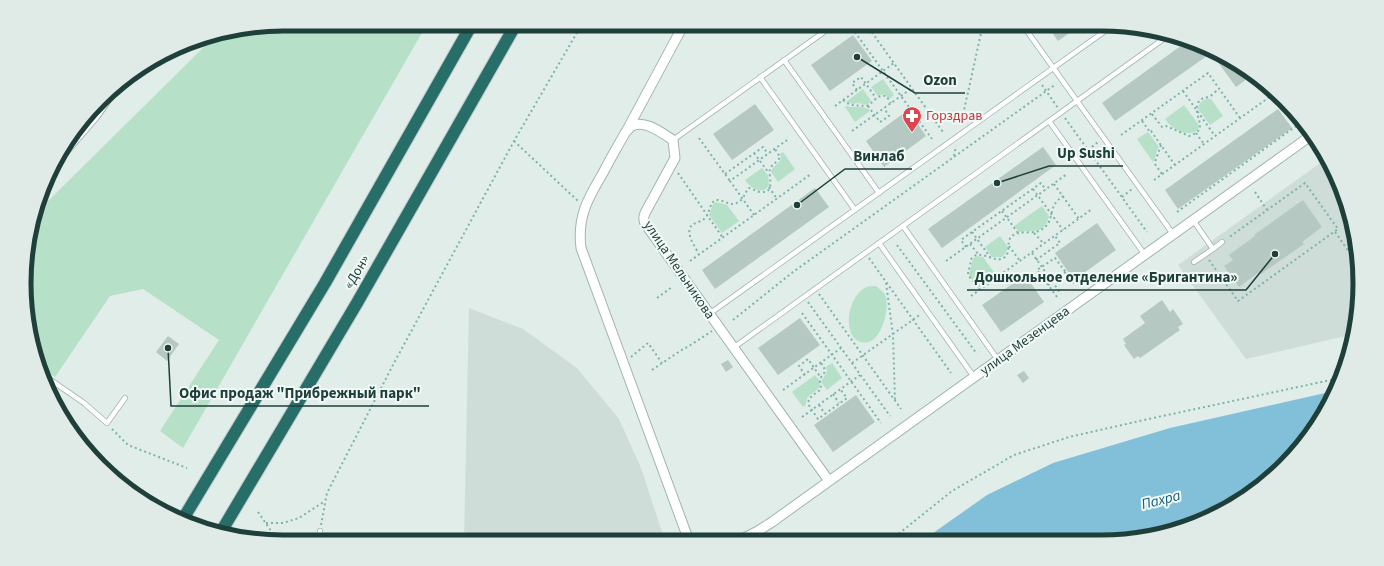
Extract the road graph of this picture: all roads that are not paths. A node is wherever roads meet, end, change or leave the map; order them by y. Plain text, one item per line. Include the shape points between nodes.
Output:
1 (468, 31) edge
2 (512, 31) edge
3 (680, 31) edge
4 (825, 31) edge
5 (1027, 31) edge
6 (1105, 31) edge
7 (1163, 39) edge
8 (784, 60) junction
9 (1054, 68) junction
10 (760, 78) junction
11 (1077, 101) junction
12 (1049, 121) junction
13 (625, 132) junction
14 (1307, 138) edge
15 (673, 140) junction
16 (879, 193) junction
17 (855, 210) junction
18 (1193, 220) junction
19 (902, 226) junction
20 (1173, 234) junction
21 (1222, 242) road end
22 (879, 243) junction
23 (1213, 249) junction
24 (1145, 255) junction
25 (1194, 262) dead end
26 (709, 314) junction
27 (733, 348) junction
28 (998, 360) junction
29 (974, 377) junction
30 (50, 380) edge
31 (125, 398) dead end
32 (829, 481) junction
33 (185, 515) edge
34 (224, 527) edge
35 (320, 530) road end
36 (320, 535) edge
37 (687, 535) edge
38 (750, 535) edge

1 - 33 highway, «Дон» via 325,283
2 - 34 highway, «Дон» via 357,303
3 - 13 street
4 - 8 lane
5 - 9 lane
6 - 9 lane
7 - 11 lane
8 - 10 lane
8 - 16 lane
9 - 11 lane
9 - 16 lane
10 - 15 lane
10 - 17 lane
11 - 12 lane
11 - 20 lane
12 - 19 lane
12 - 24 lane
13 - 15 street via 632,126 641,124
13 - 37 street via 584,207 581,220 581,248
14 - 18 street, улица Мезенцева
15 - 26 street, улица Мельникова via 674,158 643,216 644,221
16 - 17 lane
17 - 26 lane
18 - 20 street, улица Мезенцева
18 - 23 lane
19 - 22 lane
19 - 28 lane
20 - 24 street, улица Мезенцева
21 - 23 lane
22 - 27 lane
22 - 29 lane
23 - 25 lane
24 - 28 street, улица Мезенцева
26 - 27 street, улица Мельникова
27 - 32 street, улица Мельникова
28 - 29 street, улица Мезенцева
29 - 32 street, улица Мезенцева
30 - 31 lane via 107,423
32 - 38 street, улица Мезенцева
35 - 36 lane

